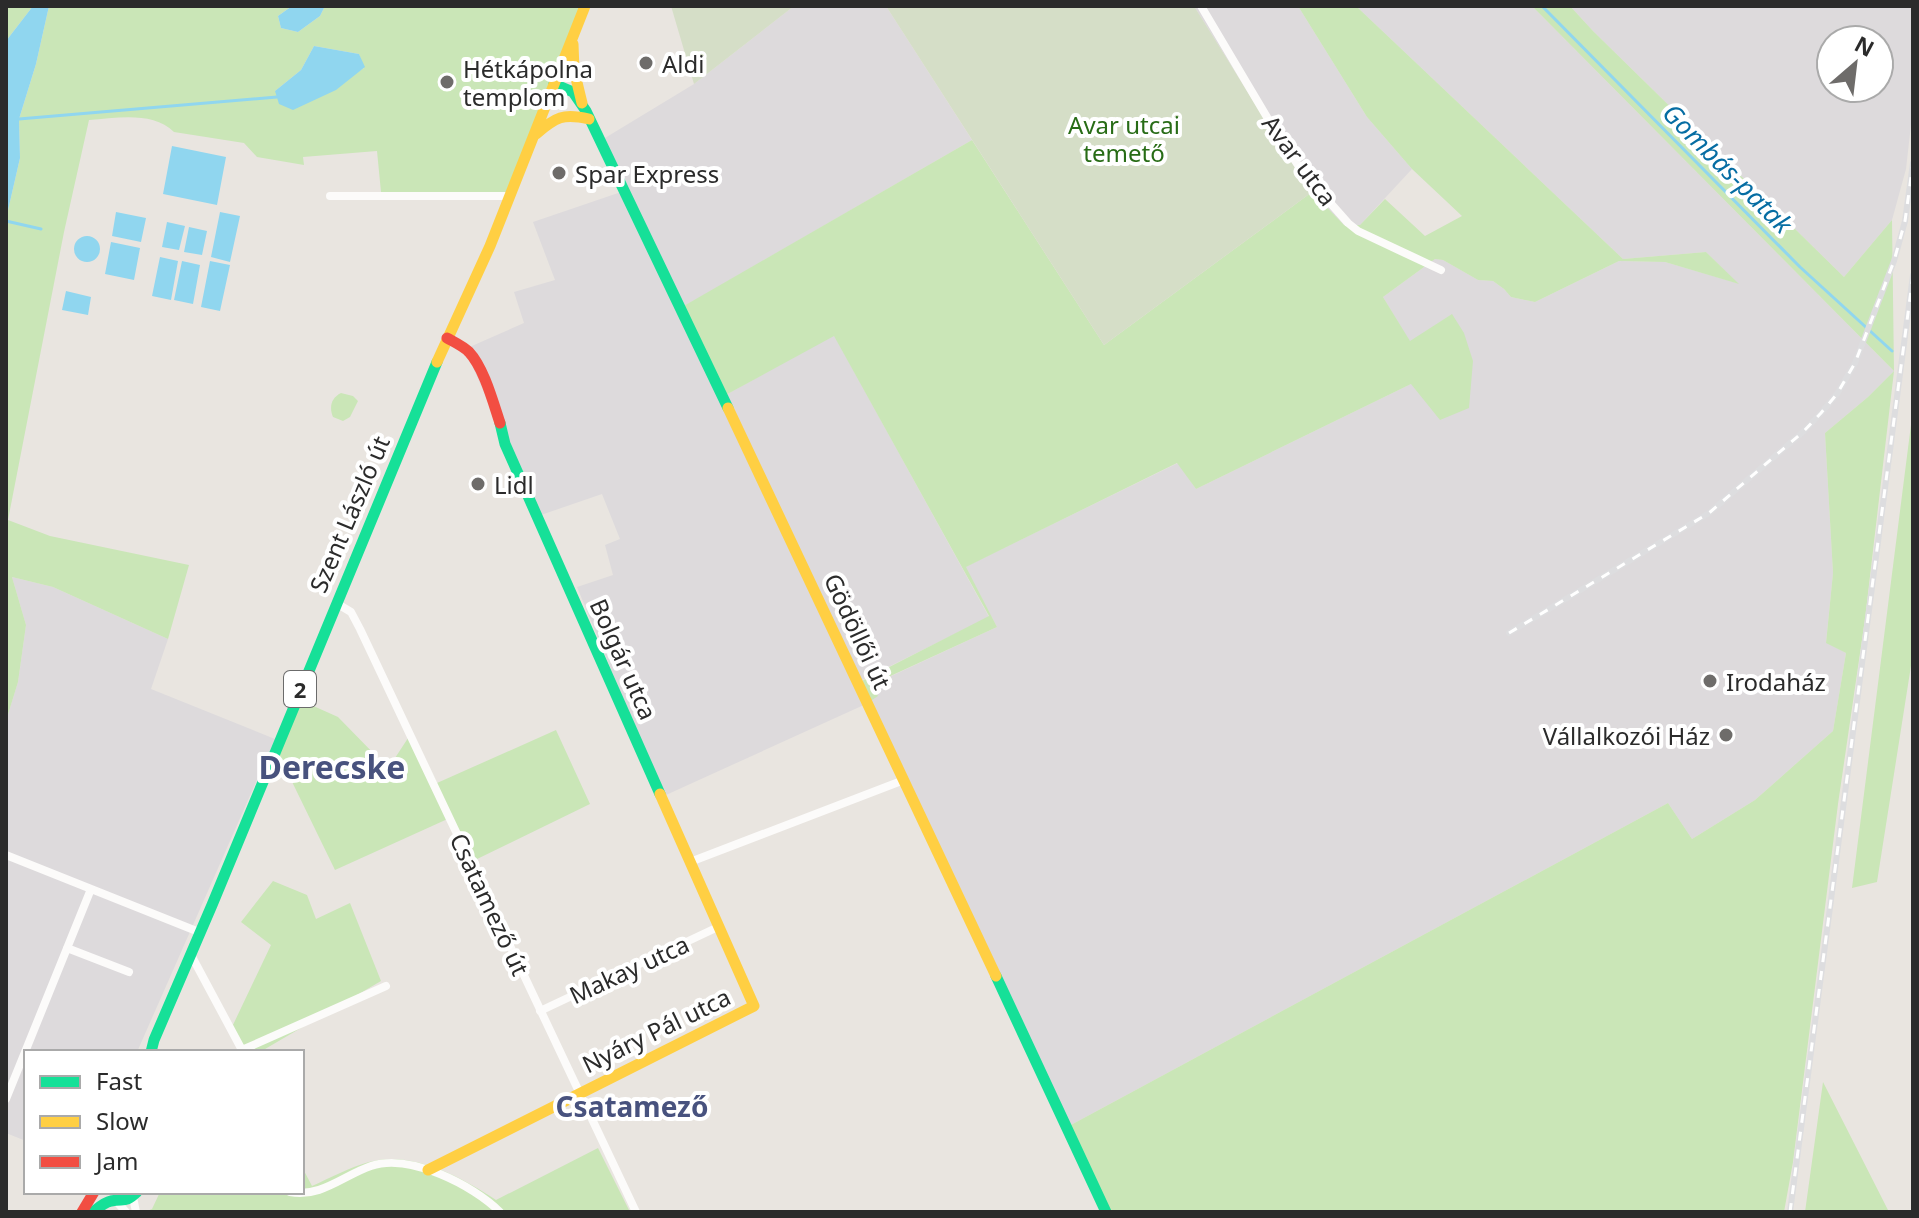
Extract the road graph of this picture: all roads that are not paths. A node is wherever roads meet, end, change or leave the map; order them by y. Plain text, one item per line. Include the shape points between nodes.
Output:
1 (585, 6) edge
2 (1201, 6) edge
3 (573, 39) junction
4 (554, 84) junction
5 (582, 103) junction
6 (589, 119) junction
7 (534, 136) junction
8 (330, 196) dead end
9 (510, 196) junction
10 (1441, 270) dead end
11 (447, 338) junction
12 (336, 603) junction
13 (904, 780) junction
14 (6, 855) edge
15 (690, 862) junction
16 (91, 889) junction
17 (718, 927) junction
18 (199, 932) junction
19 (67, 948) junction
20 (190, 953) junction
21 (129, 972) dead end
22 (386, 986) dead end
23 (754, 1006) joint
24 (540, 1011) junction
25 (150, 1048) edge
26 (26, 1050) edge
27 (240, 1050) edge
28 (243, 1050) edge
29 (24, 1054) edge
30 (578, 1093) junction
31 (6, 1099) edge
32 (428, 1170) junction
33 (304, 1193) edge
34 (93, 1194) edge
35 (103, 1194) edge
36 (135, 1194) edge
37 (114, 1201) junction
38 (82, 1212) edge
39 (93, 1212) edge
40 (126, 1212) edge
41 (136, 1212) edge
42 (500, 1212) edge
43 (636, 1212) edge
44 (1106, 1212) edge

1 - 3 main road, Szent László út / 2
2 - 10 street, Avar utca via 1302,171 1348,223
3 - 4 main road, Szent László út / 2
3 - 5 main road, Gödöllői út
4 - 5 main road via 569,89
4 - 7 main road, Szent László út / 2
5 - 6 main road, Gödöllői út
6 - 7 main road via 560,116
6 - 13 main road, Gödöllői út
7 - 9 main road, Szent László út / 2
8 - 9 street
9 - 11 main road, Szent László út / 2
11 - 12 main road, Szent László út / 2
11 - 15 main road, Bolgár utca via 474,359 505,444
12 - 18 main road, Szent László út / 2
12 - 24 street, Csatamező út via 351,612 360,629
13 - 15 street
13 - 44 main road, Gödöllői út
14 - 16 street
15 - 17 main road, Bolgár utca
16 - 18 street
16 - 19 street
17 - 23 main road, Bolgár utca
17 - 24 street, Makay utca
18 - 20 main road, Szent László út / 2
19 - 21 street
19 - 26 street
20 - 25 main road, Szent László út / 2
20 - 27 street
22 - 28 street
23 - 30 main road, Nyáry Pál utca
24 - 30 street, Csatamező út
29 - 31 street
30 - 32 main road, Nyáry Pál utca
30 - 43 street, Csatamező út
32 - 33 street via 379,1164
32 - 42 street via 479,1193
34 - 38 main road
35 - 37 main road
36 - 37 main road
36 - 41 street
37 - 39 main road
37 - 40 street

